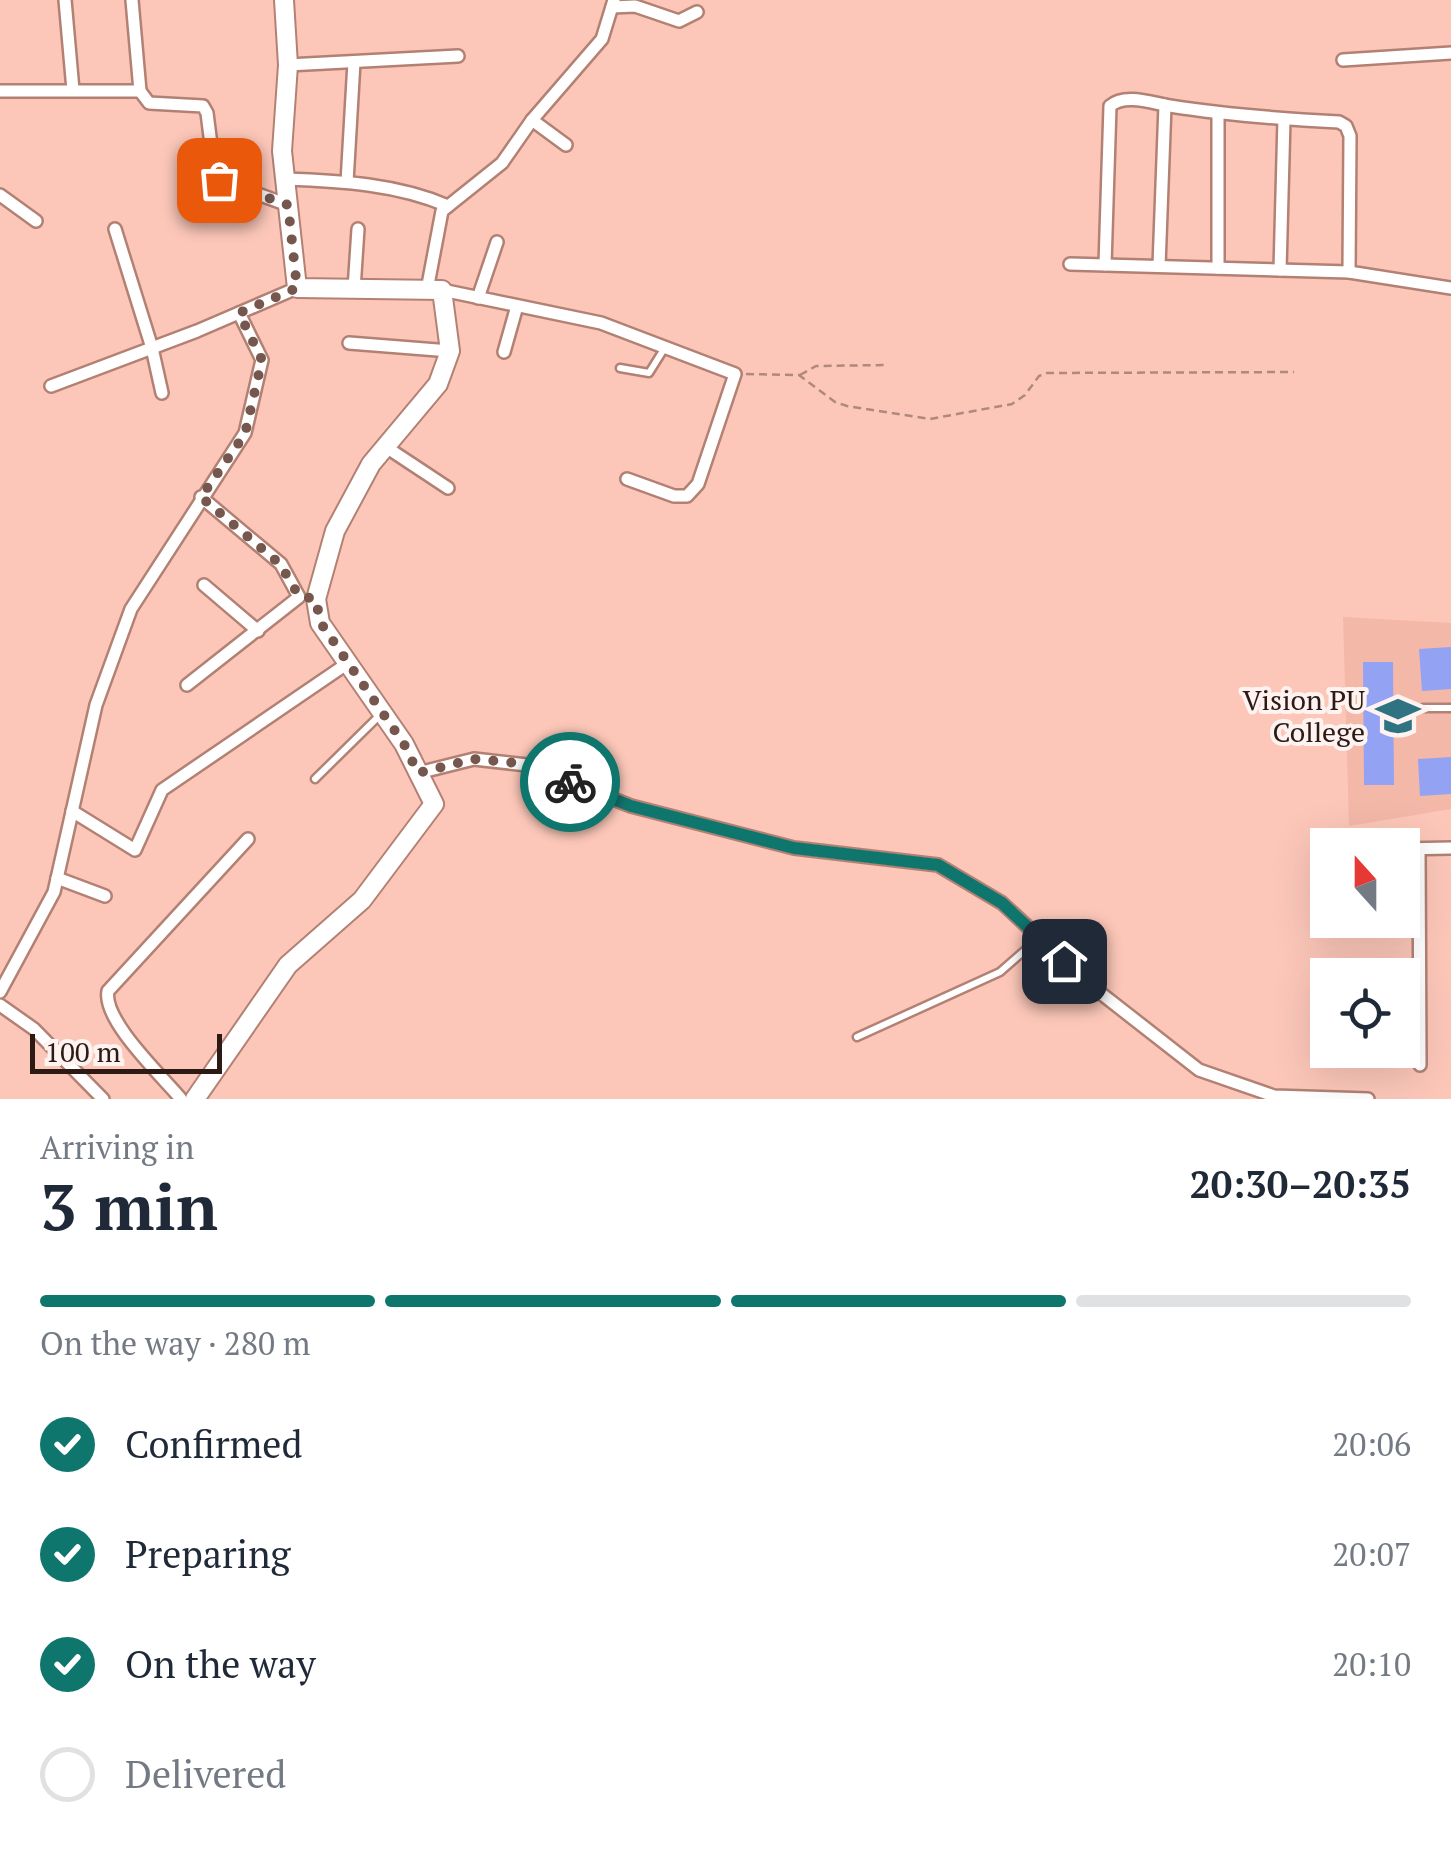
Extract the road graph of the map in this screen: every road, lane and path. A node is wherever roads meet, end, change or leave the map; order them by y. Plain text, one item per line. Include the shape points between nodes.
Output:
1 (65, 0) edge
2 (132, 0) edge
3 (284, 0) edge
4 (613, 4) edge
5 (697, 12) dead end
6 (1451, 54) edge
7 (458, 56) dead end
8 (1343, 60) dead end
9 (354, 62) junction
10 (288, 65) junction
11 (73, 90) junction
12 (140, 90) junction
13 (0, 91) edge
14 (1165, 105) junction
15 (1218, 114) junction
16 (1284, 119) junction
17 (532, 120) junction
18 (566, 145) dead end
19 (285, 179) junction
20 (346, 182) junction
21 (0, 195) edge
22 (288, 205) junction
23 (448, 206) junction
24 (36, 221) dead end
25 (116, 228) dead end
26 (358, 230) dead end
27 (497, 242) dead end
28 (1070, 264) dead end
29 (1105, 265) junction
30 (1160, 266) junction
31 (1218, 268) junction
32 (1280, 270) junction
33 (1350, 272) junction
34 (297, 288) junction
35 (1451, 288) edge
36 (354, 289) junction
37 (434, 290) junction
38 (478, 298) junction
39 (517, 306) junction
40 (239, 313) junction
41 (349, 344) dead end
42 (665, 347) junction
43 (152, 348) junction
44 (450, 351) junction
45 (504, 352) dead end
46 (888, 365) dead end
47 (620, 368) dead end
48 (1294, 372) dead end
49 (735, 374) junction
50 (799, 375) junction
51 (52, 386) dead end
52 (162, 393) dead end
53 (386, 447) junction
54 (627, 479) dead end
55 (448, 488) dead end
56 (201, 497) junction
57 (204, 585) dead end
58 (307, 598) junction
59 (258, 630) junction
60 (348, 663) junction
61 (187, 685) dead end
62 (1424, 708) dead end
63 (1451, 708) edge
64 (382, 713) junction
65 (418, 773) junction
66 (315, 779) dead end
67 (72, 811) junction
68 (248, 839) dead end
69 (1451, 848) edge
70 (1420, 849) edge
71 (57, 878) junction
72 (105, 896) dead end
73 (1040, 938) junction
74 (0, 992) edge
75 (0, 1005) edge
76 (856, 1037) dead end
77 (103, 1099) edge
78 (181, 1099) edge
79 (194, 1099) edge
80 (1368, 1099) edge

1 - 11 street
2 - 12 street
3 - 10 street
4 - 5 street via 679,21
4 - 17 street via 602,39
6 - 8 street
7 - 9 street
9 - 10 street
9 - 20 street
10 - 19 street
11 - 12 street
11 - 13 street
12 - 22 street via 149,103 203,106 215,176
14 - 15 street
14 - 29 street via 1116,100 1110,106
14 - 30 street
15 - 16 street
15 - 31 street
16 - 32 street
16 - 33 street via 1346,126
17 - 18 street
17 - 23 street via 502,163
19 - 20 street
19 - 22 street
20 - 23 street via 420,194
21 - 24 street
22 - 34 street
23 - 37 street via 442,211
25 - 43 street
26 - 36 street
27 - 38 street
28 - 29 street
29 - 30 street
30 - 31 street
31 - 32 street
32 - 33 street
33 - 35 street
34 - 36 street
34 - 40 street
36 - 37 street
37 - 38 street
37 - 44 street
38 - 39 street
39 - 42 street via 601,324
39 - 45 street
40 - 43 street
40 - 56 street via 262,360 245,434
41 - 44 street
42 - 47 lane via 649,373
42 - 49 street
43 - 51 street
43 - 52 street
44 - 53 street via 438,384
46 - 50 path via 816,366
48 - 50 path via 1047,372 1012,404 930,419 835,402
49 - 50 path
49 - 54 street via 698,484 687,496
53 - 55 street
53 - 58 street via 335,531
56 - 58 street via 280,564
56 - 67 street via 130,609 96,705
57 - 59 street
58 - 59 street
58 - 60 street
59 - 61 street
60 - 64 street
60 - 67 street via 162,790 135,850
62 - 63 lane
64 - 65 street
64 - 66 lane
65 - 73 street via 474,759 527,764 631,806 794,848 938,865 1002,903
65 - 79 street via 434,804 362,900 288,964
67 - 71 street
68 - 78 street via 108,991 114,1019
69 - 70 street
71 - 72 street
71 - 74 street
73 - 76 lane via 1000,972
73 - 80 street via 1199,1070 1274,1096
75 - 77 street

